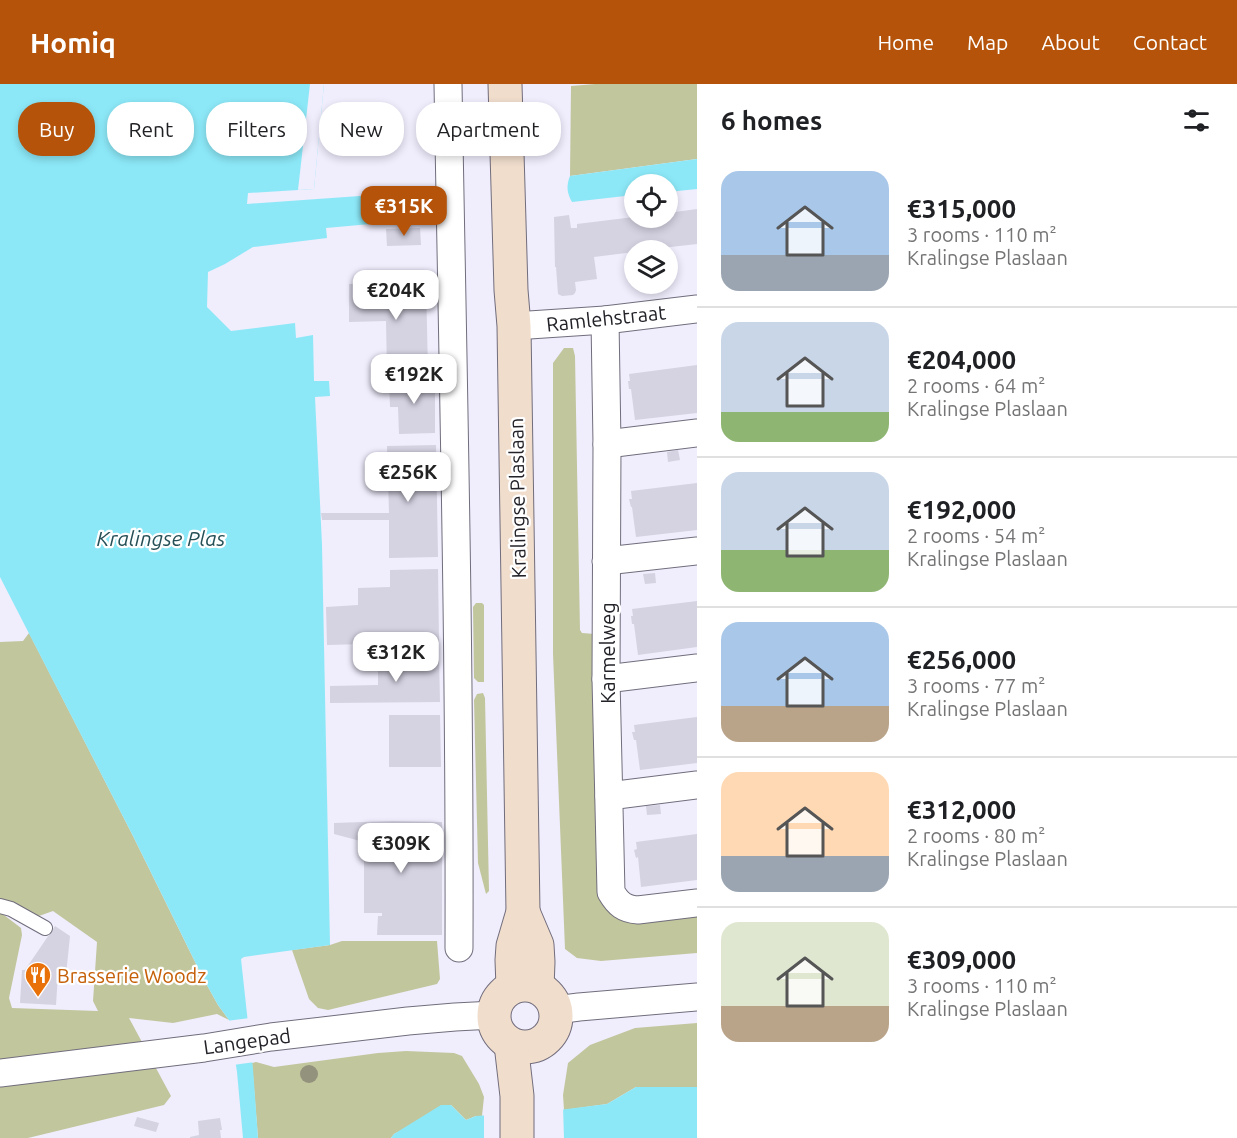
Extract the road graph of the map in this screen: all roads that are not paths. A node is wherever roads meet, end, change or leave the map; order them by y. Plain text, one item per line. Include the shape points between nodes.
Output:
1 (448, 84) edge
2 (505, 84) edge
3 (697, 309) edge
4 (605, 320) junction
5 (525, 326) junction
6 (697, 433) edge
7 (607, 444) junction
8 (697, 551) edge
9 (606, 561) junction
10 (697, 668) edge
11 (606, 678) junction
12 (697, 784) edge
13 (609, 796) junction
14 (697, 903) edge
15 (0, 906) edge
16 (45, 928) dead end
17 (459, 948) dead end
18 (535, 995) junction
19 (697, 997) edge
20 (494, 1015) junction
21 (522, 1045) junction
22 (0, 1072) edge
23 (525, 1096) junction
24 (518, 1138) edge
25 (534, 1138) edge

1 - 17 street
2 - 5 main road, Kralingse Plaslaan via 511,290
3 - 4 street, Ramlehstraat
4 - 5 street, Ramlehstraat
4 - 7 street, Karmelweg
5 - 18 main road, Kralingse Plaslaan via 523,912 512,960
6 - 7 street
7 - 9 street, Karmelweg
8 - 9 street
9 - 11 street, Karmelweg
10 - 11 street
11 - 13 street, Karmelweg
12 - 13 street
13 - 14 street, Karmelweg via 611,892 619,904 638,910
15 - 16 lane
18 - 19 street via 579,1007
18 - 20 main road via 505,991
18 - 21 main road via 555,1026 546,1039
20 - 21 main road via 504,1039
20 - 22 street, Langepad via 408,1021
21 - 23 main road
23 - 24 main road
23 - 25 main road

